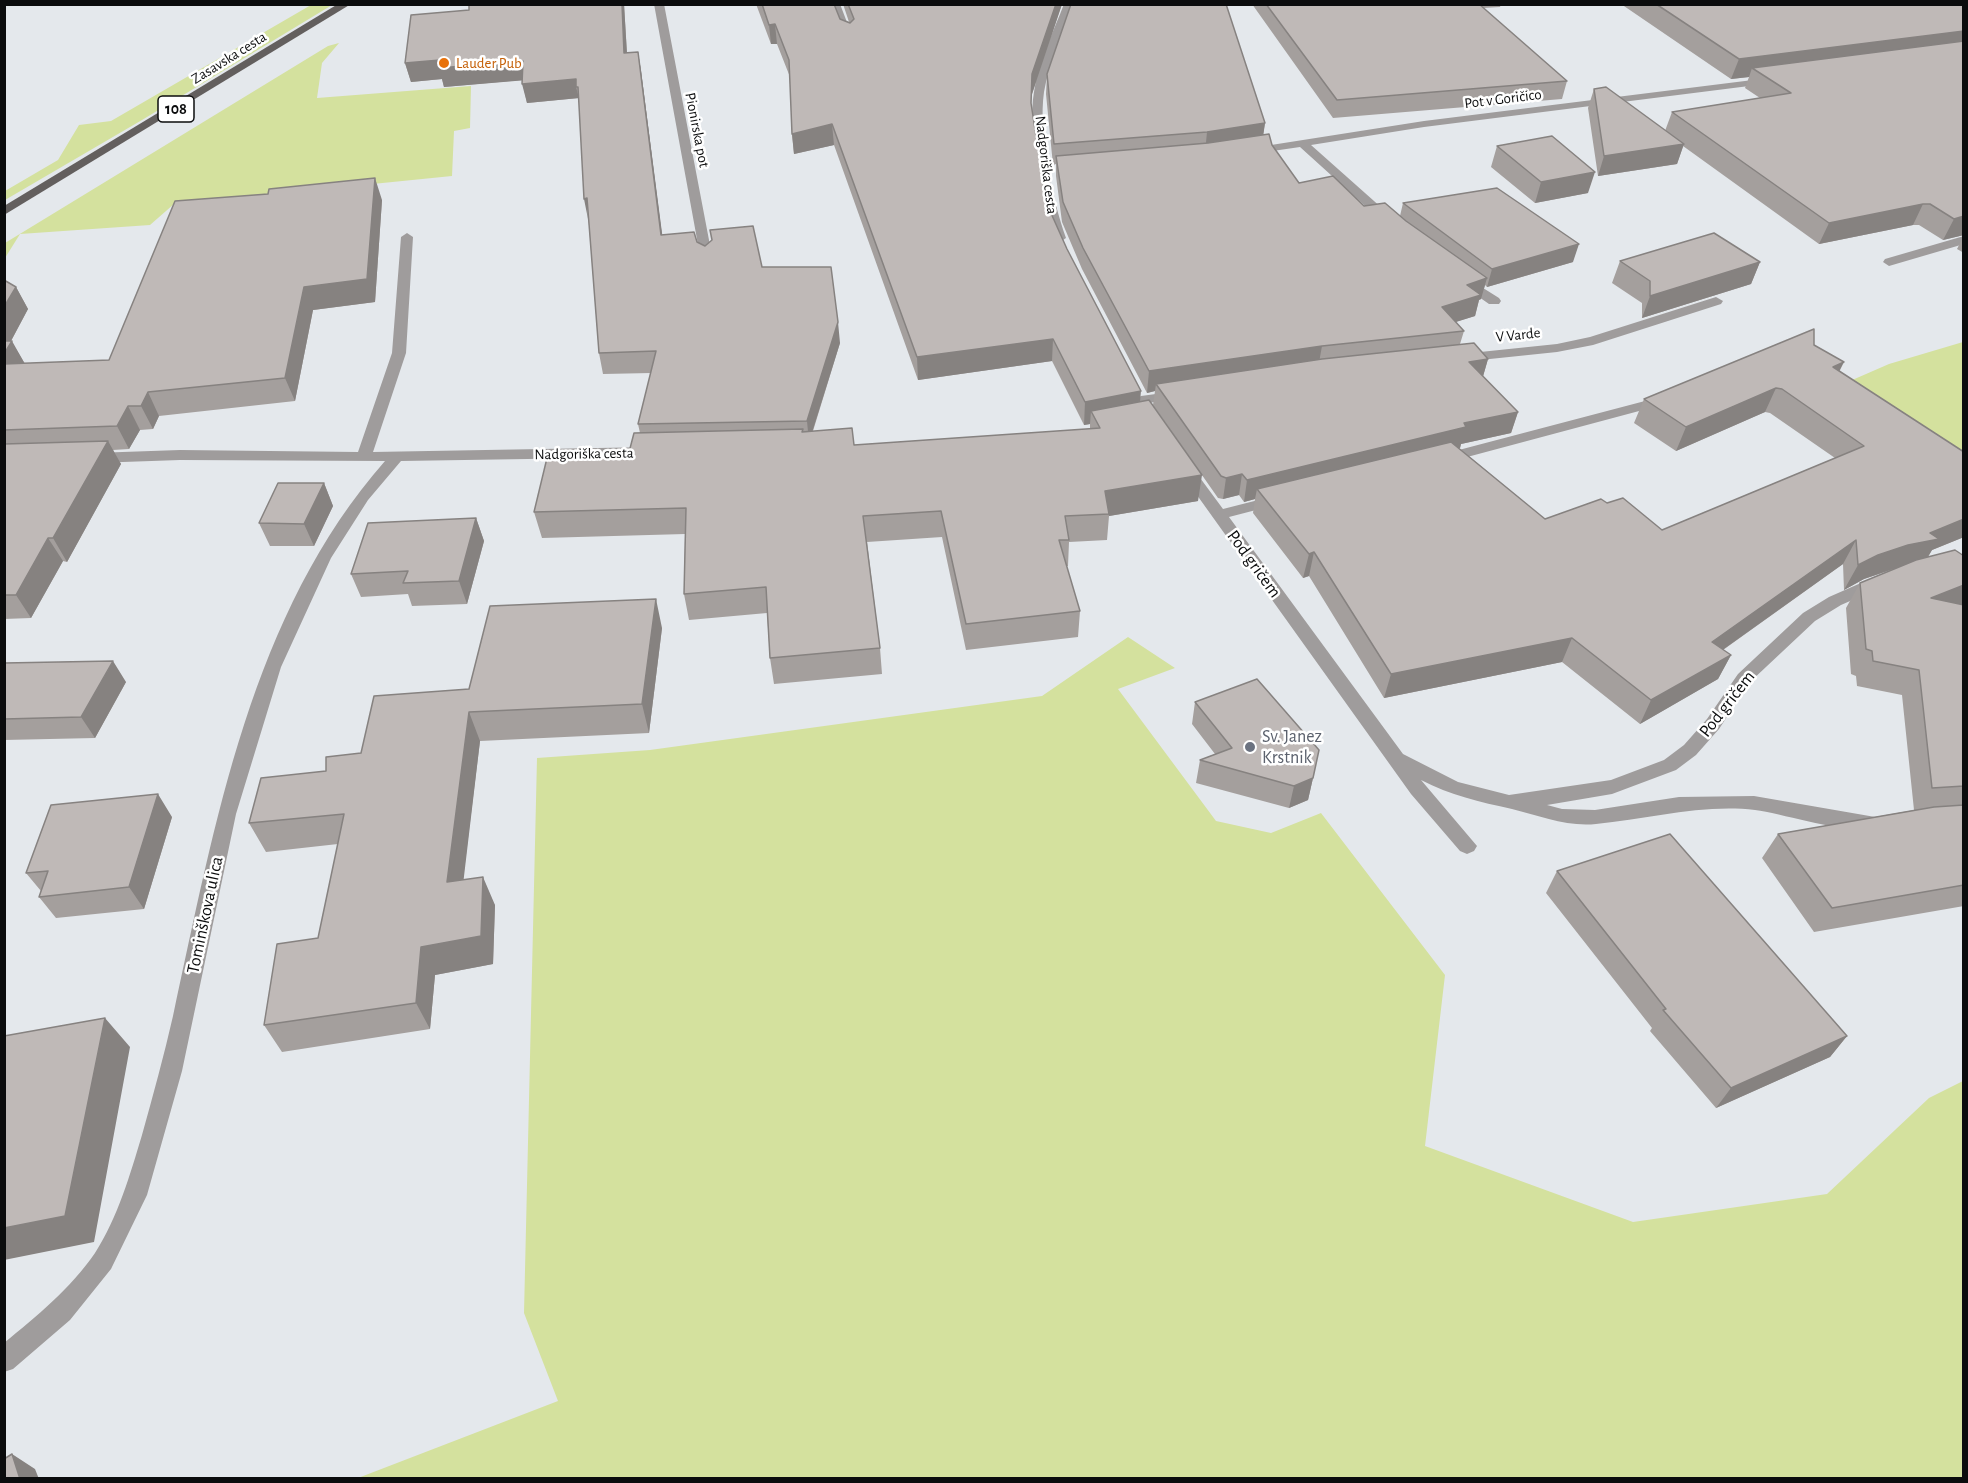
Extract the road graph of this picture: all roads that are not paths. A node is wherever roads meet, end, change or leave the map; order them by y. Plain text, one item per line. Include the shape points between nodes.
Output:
1 (346, 4) edge
2 (659, 4) edge
3 (835, 4) edge
4 (1069, 4) edge
5 (848, 38) edge
6 (1782, 79) edge
7 (1302, 143) junction
8 (1238, 153) edge
9 (4, 211) edge
10 (1399, 230) edge
11 (407, 237) dead end
12 (1964, 240) edge
13 (1066, 252) edge
14 (707, 261) edge
15 (1889, 262) dead end
16 (1453, 273) edge
17 (1494, 301) dead end
18 (1716, 301) edge
19 (1445, 360) edge
20 (1188, 393) edge
21 (1675, 396) edge
22 (1141, 400) edge
23 (666, 452) edge
24 (1178, 456) edge
25 (364, 457) junction
26 (397, 457) junction
27 (75, 459) edge
28 (1422, 464) edge
29 (1287, 498) edge
30 (1218, 515) junction
31 (1890, 577) edge
32 (1396, 758) junction
33 (1509, 802) junction
34 (1895, 823) edge
35 (1467, 846) dead end
36 (4, 1360) edge

1 - 9 main road, Zasavska cesta / 108
2 - 14 street, Pionirska pot
3 - 5 street
4 - 13 street, Nadgoriška cesta via 1039,94 1039,123 1052,171 1054,223
6 - 7 street, Pot v Goričico
7 - 8 street, Pot v Goričico
7 - 10 street
11 - 25 street via 399,353
12 - 15 street
16 - 17 street
18 - 19 street, V Varde via 1593,341
20 - 22 street
21 - 28 street
23 - 26 street, Nadgoriška cesta
24 - 30 street, Pod gričem
25 - 26 street, Nadgoriška cesta
25 - 27 street, Nadgoriška cesta via 180,455
26 - 36 street, Tominškova ulica via 362,496 323,558 272,667 227,814 171,1071 136,1195 103,1261 62,1311
29 - 30 street, Pod gričem
30 - 32 street, Pod gričem
31 - 33 street, Pod gričem via 1809,617 1744,678 1713,724 1670,765 1612,787
32 - 33 street, Pod gričem via 1453,788
32 - 35 street, Pod gričem
33 - 34 street, Pod gričem via 1542,813 1595,817 1678,804 1754,803 1836,819

